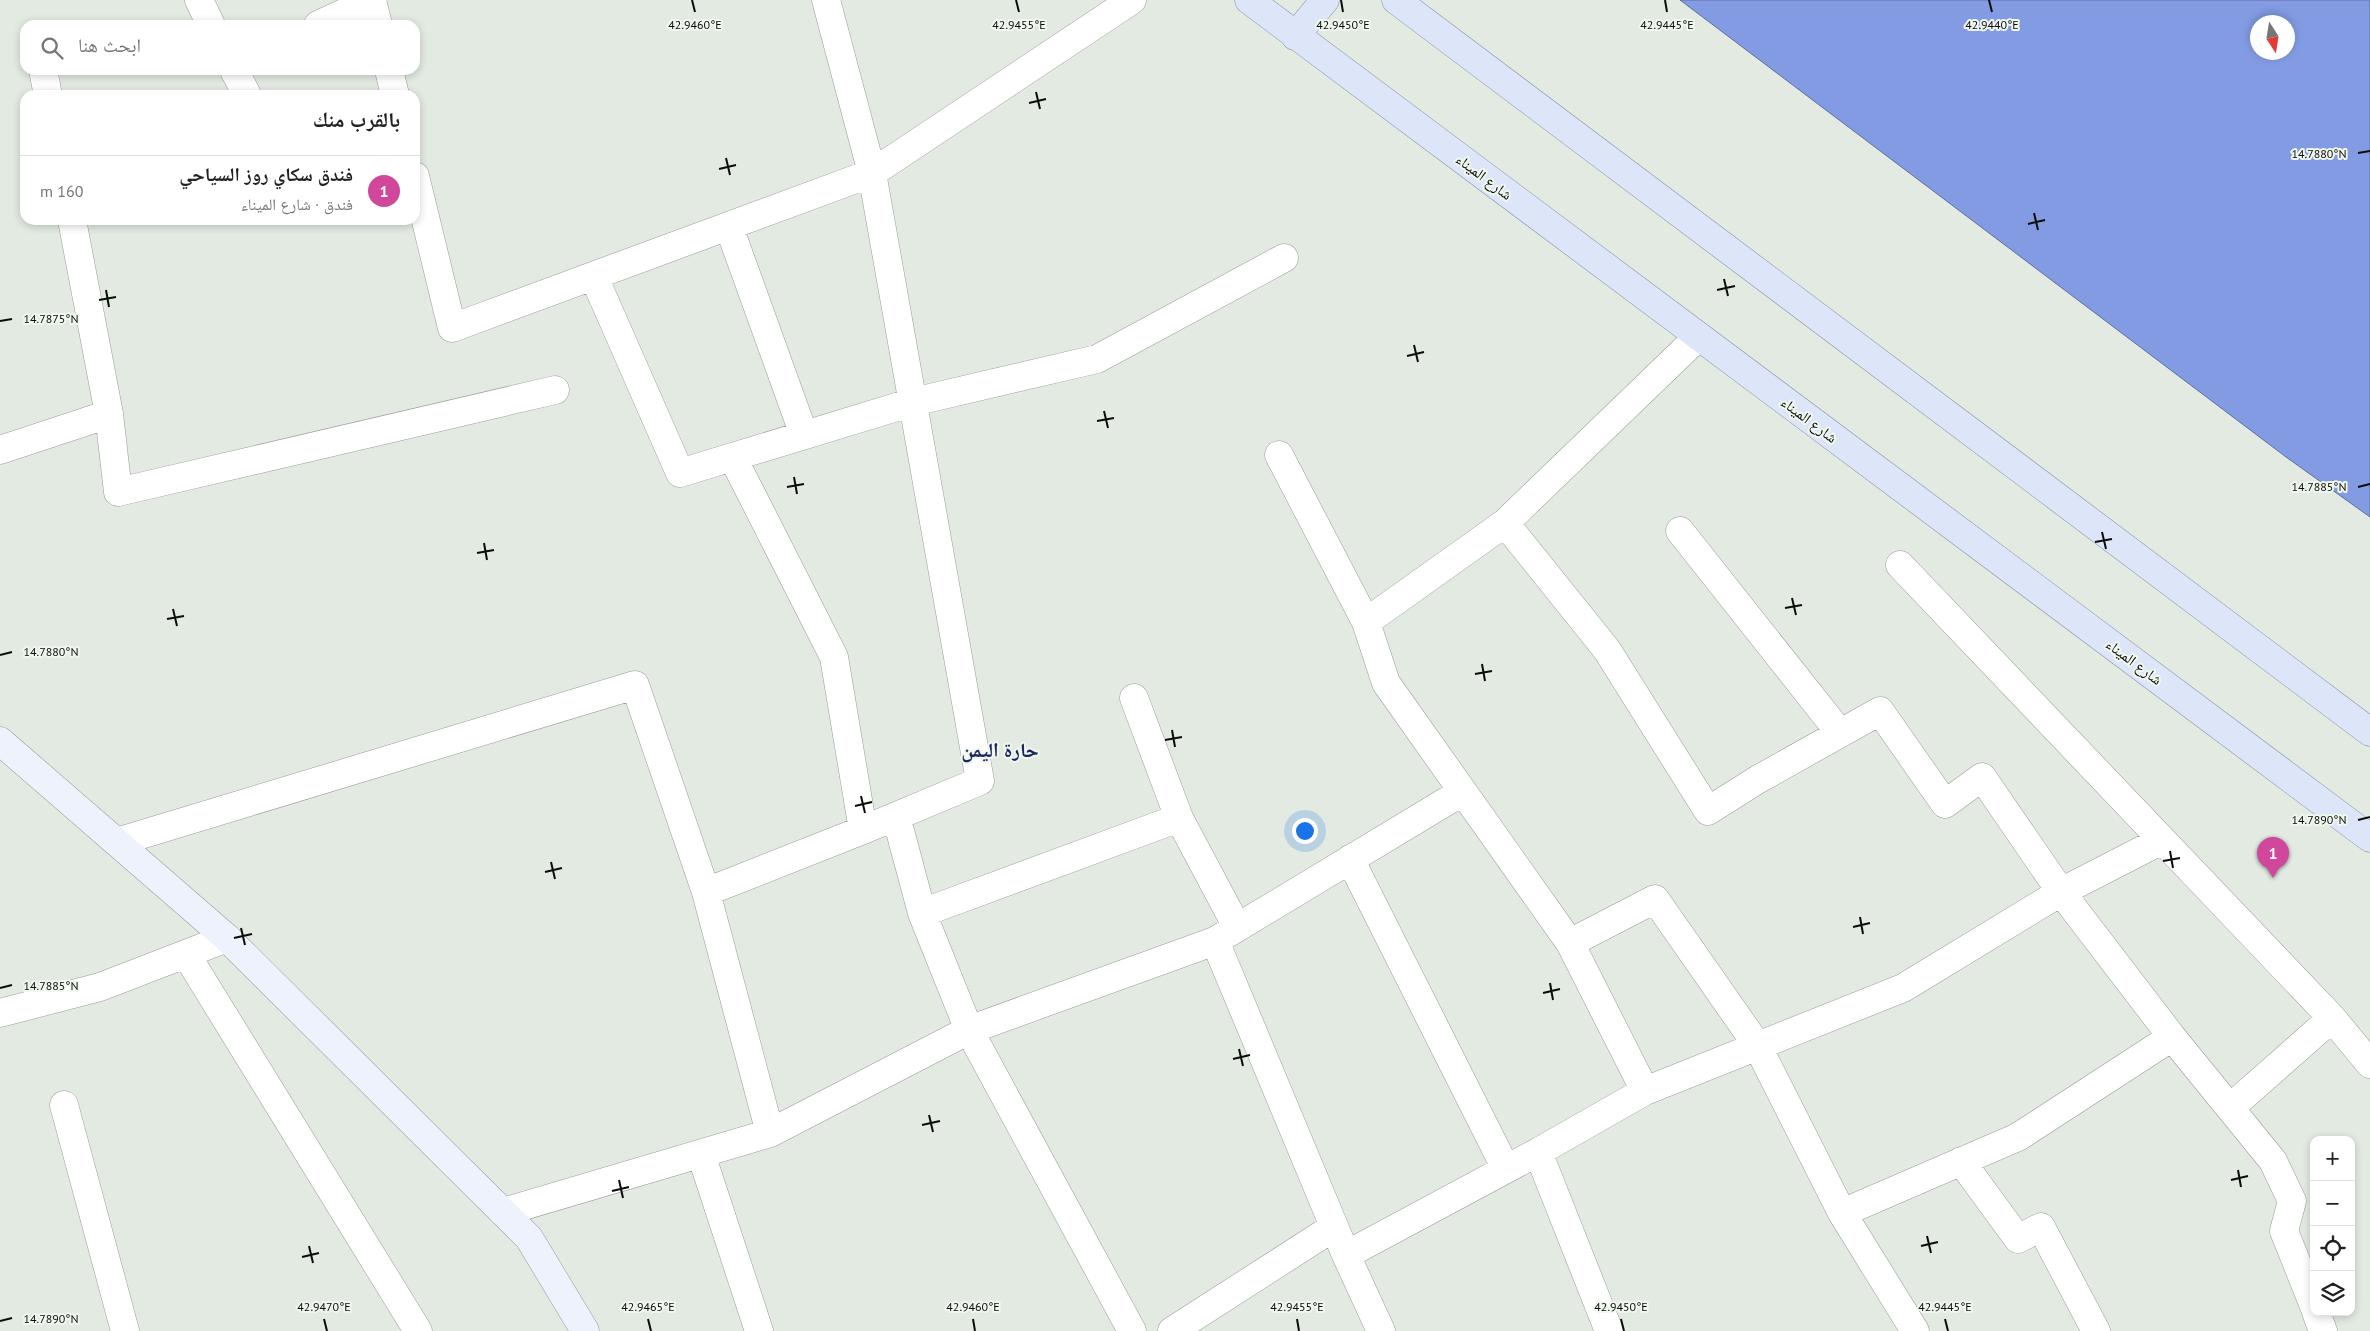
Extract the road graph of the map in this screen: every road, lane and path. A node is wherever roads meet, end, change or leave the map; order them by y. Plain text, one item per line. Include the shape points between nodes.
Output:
1 (199, 0) edge
2 (372, 0) edge
3 (826, 0) edge
4 (1132, 0) edge
5 (1249, 0) edge
6 (1325, 0) edge
7 (1396, 0) edge
8 (209, 20) edge
9 (329, 20) edge
10 (377, 20) edge
11 (1295, 36) junction
12 (44, 75) edge
13 (237, 75) edge
14 (390, 75) edge
15 (47, 90) edge
16 (244, 90) edge
17 (394, 90) edge
18 (872, 174) junction
19 (420, 197) edge
20 (73, 225) edge
21 (729, 227) junction
22 (1284, 258) dead end
23 (594, 277) junction
24 (1698, 337) junction
25 (555, 390) dead end
26 (913, 402) junction
27 (109, 414) junction
28 (804, 435) junction
29 (0, 450) edge
30 (1279, 455) dead end
31 (732, 458) junction
32 (1505, 523) junction
33 (1680, 531) dead end
34 (1900, 565) dead end
35 (1366, 622) junction
36 (1134, 698) dead end
37 (2370, 732) edge
38 (1840, 733) junction
39 (0, 741) edge
40 (1462, 792) junction
41 (896, 816) junction
42 (1179, 818) junction
43 (863, 830) junction
44 (2370, 838) edge
45 (2162, 840) junction
46 (117, 842) junction
47 (1350, 859) junction
48 (706, 892) junction
49 (2061, 892) junction
50 (922, 913) junction
51 (1226, 934) junction
52 (227, 938) junction
53 (1570, 943) junction
54 (186, 954) junction
55 (0, 1013) edge
56 (2332, 1018) junction
57 (969, 1030) junction
58 (2172, 1037) junction
59 (1757, 1045) junction
60 (2370, 1064) edge
61 (1645, 1091) junction
62 (64, 1105) dead end
63 (2230, 1108) junction
64 (770, 1133) junction
65 (1538, 1152) junction
66 (701, 1154) junction
67 (1961, 1161) junction
68 (1506, 1169) junction
69 (503, 1212) junction
70 (1842, 1213) junction
71 (1334, 1227) junction
72 (1346, 1255) junction
73 (2310, 1296) edge
74 (2317, 1316) edge
75 (1178, 1329) edge
76 (125, 1331) edge
77 (418, 1331) edge
78 (585, 1331) edge
79 (758, 1331) edge
80 (1132, 1331) edge
81 (1381, 1331) edge
82 (1608, 1331) edge
83 (1915, 1331) edge
84 (2096, 1331) edge
85 (2323, 1331) edge

1 - 8 street
2 - 9 street
2 - 10 street
3 - 18 street
4 - 18 street
5 - 11 main road, شارع الميناء
6 - 11 main road
7 - 37 main road
11 - 24 main road, شارع الميناء
12 - 15 street
13 - 16 street
14 - 17 street
18 - 21 street
18 - 26 street
19 - 23 street via 452,328
20 - 27 street
21 - 23 street
21 - 28 street
22 - 26 street via 1097,359
23 - 31 street via 680,473
24 - 32 street
24 - 44 main road, شارع الميناء
25 - 27 street via 118,492
26 - 28 street
26 - 41 street via 980,781
27 - 29 street
28 - 31 street
30 - 35 street
31 - 43 street via 834,657
32 - 35 street
32 - 38 street via 1607,650 1708,811
33 - 38 street
34 - 45 street
35 - 40 street via 1386,682
36 - 42 street
38 - 49 street via 1880,711 1945,804 1982,777
39 - 46 street
40 - 47 street
40 - 53 street
41 - 43 street
41 - 50 street
42 - 50 street
42 - 51 street
43 - 48 street
45 - 49 street
45 - 56 street
46 - 48 street via 635,685
46 - 52 street
47 - 51 street
47 - 68 street
48 - 64 street
49 - 58 street
49 - 59 street via 1904,988
50 - 57 street
51 - 57 street
51 - 71 street
52 - 54 street
52 - 69 street
53 - 59 street via 1655,899
53 - 61 street
54 - 55 street via 100,987
54 - 77 street
56 - 60 street
56 - 63 street
57 - 64 street
57 - 80 street
58 - 63 street
58 - 67 street via 2018,1137
59 - 61 street
59 - 70 street
61 - 65 street
62 - 76 street
63 - 73 street via 2273,1161 2292,1201 2284,1231
64 - 66 street
65 - 68 street
65 - 82 street
66 - 69 street
66 - 79 street
67 - 70 street
67 - 84 street via 2018,1239 2041,1227
68 - 72 street
69 - 78 street via 530,1238
70 - 83 street
71 - 72 street
71 - 75 street
72 - 81 street
74 - 85 street

